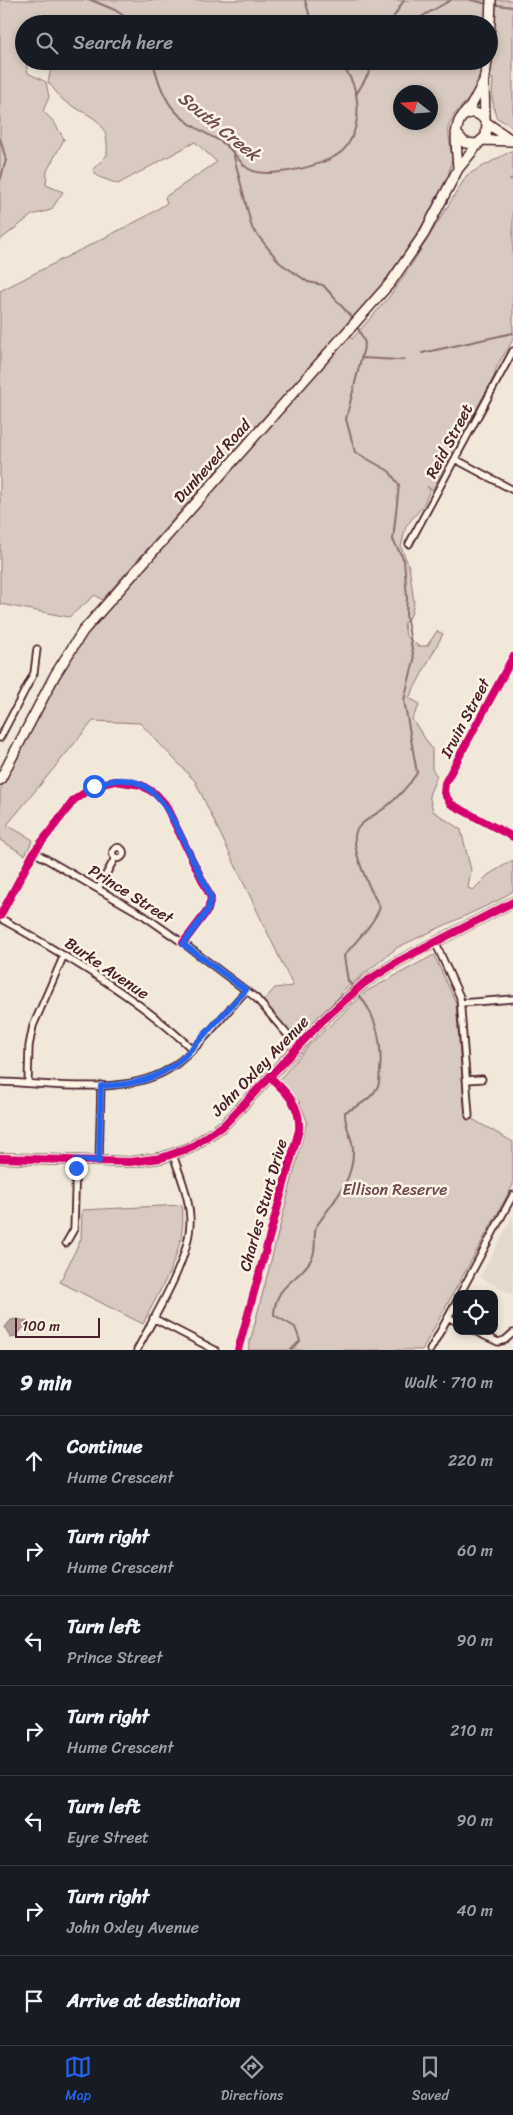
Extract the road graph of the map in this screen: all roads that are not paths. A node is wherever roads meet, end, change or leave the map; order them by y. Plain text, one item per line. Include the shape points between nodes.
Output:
1 (491, 0) edge
2 (490, 15) edge
3 (486, 70) edge
4 (484, 82) junction
5 (460, 118) junction
6 (486, 121) junction
7 (456, 133) junction
8 (481, 141) junction
9 (513, 141) edge
10 (458, 170) junction
11 (513, 351) edge
12 (455, 459) junction
13 (513, 490) edge
14 (409, 544) dead end
15 (37, 649) dead end
16 (513, 657) edge
17 (0, 738) edge
18 (0, 780) edge
19 (513, 837) edge
20 (34, 852) junction
21 (115, 858) dead end
22 (98, 889) junction
23 (513, 902) edge
24 (0, 917) edge
25 (183, 944) junction
26 (436, 944) junction
27 (64, 955) junction
28 (246, 990) junction
29 (513, 1000) edge
30 (461, 1003) junction
31 (298, 1047) junction
32 (192, 1049) junction
33 (270, 1077) junction
34 (482, 1079) dead end
35 (467, 1080) junction
36 (0, 1082) edge
37 (28, 1083) junction
38 (101, 1086) junction
39 (469, 1116) dead end
40 (173, 1155) junction
41 (0, 1158) edge
42 (76, 1160) junction
43 (99, 1161) junction
44 (513, 1196) edge
45 (66, 1243) dead end
46 (462, 1290) edge
47 (453, 1308) edge
48 (448, 1317) junction
49 (153, 1318) junction
50 (453, 1320) edge
51 (513, 1333) edge
52 (483, 1335) edge
53 (137, 1350) edge
54 (216, 1350) edge
55 (238, 1350) edge
56 (430, 1350) edge

1 - 2 main road
3 - 4 main road
4 - 5 main road
4 - 6 main road
5 - 6 main road via 473,113
5 - 7 main road
6 - 8 main road via 487,132
6 - 9 main road
7 - 8 main road via 465,143
7 - 10 main road
8 - 9 main road
8 - 10 main road, Dunheved Road
10 - 18 main road, Dunheved Road via 413,252 367,310 83,631 54,675
11 - 12 street, Reid Street
12 - 13 street
12 - 14 street, Reid Street
15 - 17 street via 34,673
16 - 19 street, Irwin Street via 445,783 444,793 451,804
20 - 22 street, Prince Street
20 - 24 street
20 - 25 street via 74,800 89,788 119,780 149,789 168,808 211,898 208,910
21 - 22 street
22 - 25 street, Prince Street via 148,918
23 - 26 main road, John Oxley Avenue
24 - 27 street, Burke Avenue
25 - 28 street, Prince Street
26 - 30 street via 455,982
26 - 31 main road, John Oxley Avenue via 399,961 364,984
27 - 32 street, Burke Avenue via 98,975
27 - 37 street via 31,1034
28 - 31 street, Prince Street
28 - 32 street
29 - 30 street
30 - 35 street
31 - 33 main road, John Oxley Avenue
32 - 38 street via 175,1065 151,1079 128,1085
33 - 40 main road, John Oxley Avenue via 220,1128
33 - 55 street, Charles Sturt Drive via 294,1104 299,1130
34 - 35 street
35 - 39 street
36 - 37 street
37 - 38 street
38 - 43 street
40 - 43 main road, John Oxley Avenue via 140,1162
40 - 49 street via 188,1202 190,1234 182,1260
41 - 42 main road, John Oxley Avenue
42 - 43 main road, John Oxley Avenue
42 - 45 street via 74,1229
44 - 46 street
47 - 48 street
48 - 50 street
48 - 56 street
49 - 53 street
49 - 54 street
51 - 52 street via 498,1342

